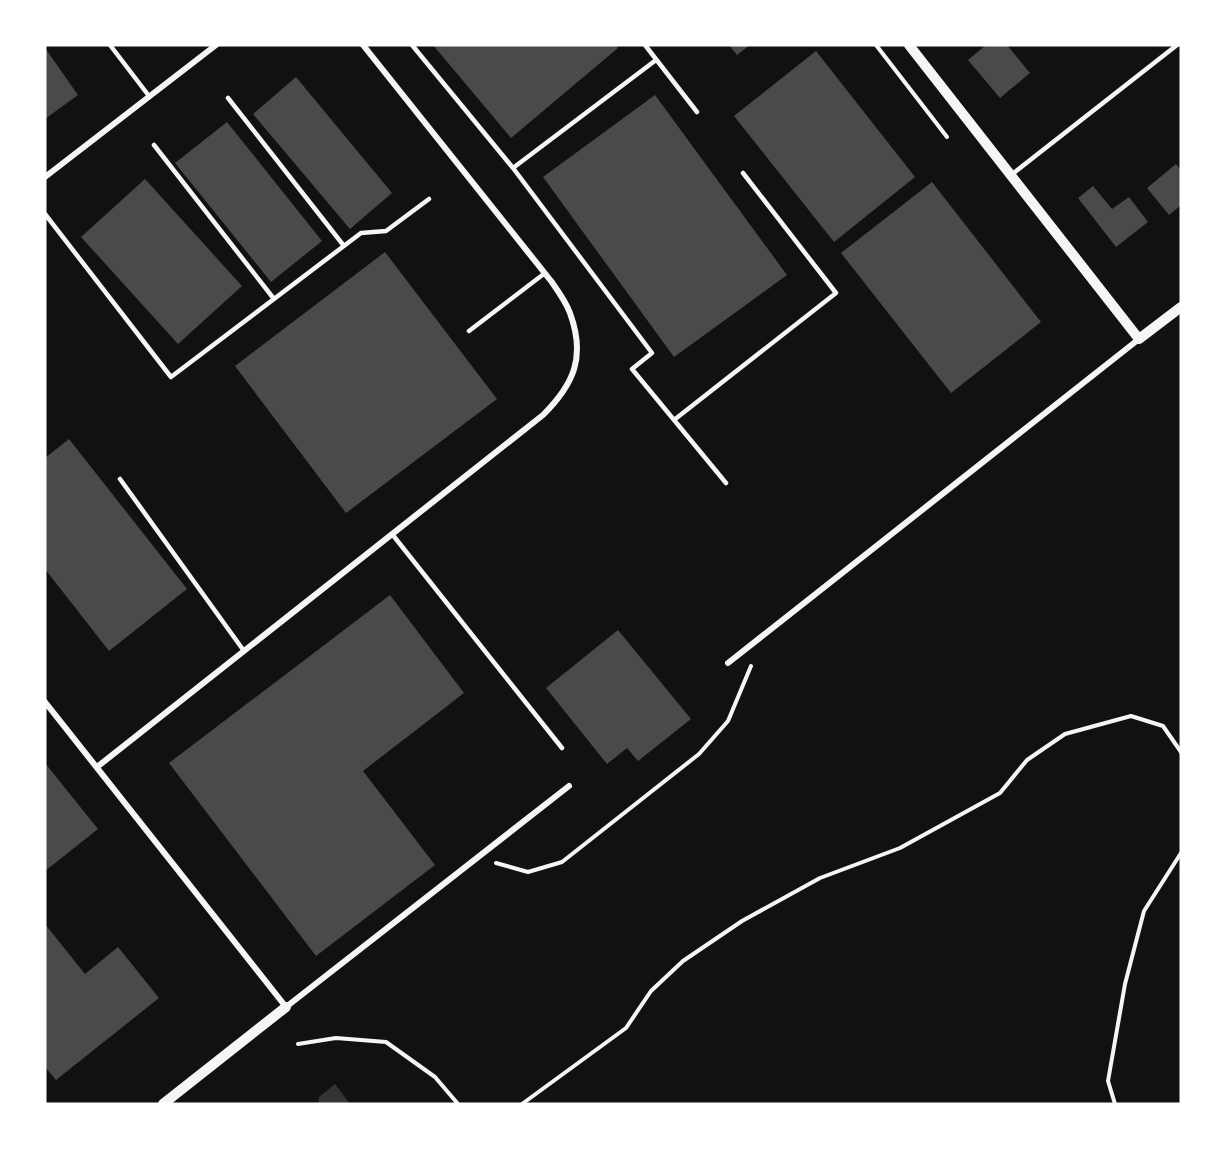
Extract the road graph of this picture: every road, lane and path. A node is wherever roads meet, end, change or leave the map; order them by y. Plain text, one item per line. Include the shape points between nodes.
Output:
1 (110, 45) edge
2 (216, 45) edge
3 (363, 45) edge
4 (412, 45) edge
5 (645, 45) edge
6 (876, 45) edge
7 (909, 45) edge
8 (1177, 45) edge
9 (656, 60) junction
10 (149, 96) junction
11 (228, 98) dead end
12 (697, 112) dead end
13 (947, 137) dead end
14 (154, 146) dead end
15 (513, 168) junction
16 (743, 173) dead end
17 (1011, 175) junction
18 (45, 177) edge
19 (429, 199) dead end
20 (45, 214) edge
21 (344, 246) junction
22 (545, 273) junction
23 (274, 298) junction
24 (1181, 306) edge
25 (469, 331) dead end
26 (1139, 339) junction
27 (674, 420) junction
28 (120, 479) dead end
29 (726, 483) dead end
30 (392, 534) junction
31 (764, 635) junction
32 (244, 651) junction
33 (728, 663) dead end
34 (45, 702) edge
35 (562, 748) dead end
36 (1181, 752) edge
37 (97, 767) junction
38 (569, 786) dead end
39 (1181, 853) edge
40 (478, 857) junction
41 (286, 1007) junction
42 (298, 1044) dead end
43 (163, 1104) edge
44 (458, 1104) edge
45 (522, 1104) edge
46 (1115, 1104) edge

1 - 10 lane
2 - 10 street
3 - 22 street
4 - 15 lane
5 - 9 lane
6 - 13 path
7 - 17 street
8 - 17 lane
9 - 12 lane
9 - 15 lane
10 - 18 street
11 - 21 lane
14 - 23 lane
15 - 27 lane via 652,353 632,369
16 - 27 lane via 836,293
17 - 26 street
19 - 21 lane via 386,231 361,233
20 - 23 lane via 171,376
21 - 23 lane
22 - 25 lane
22 - 30 street via 570,311 575,330 574,373 560,398
24 - 26 street
26 - 31 street
27 - 29 lane
28 - 32 lane
30 - 32 street
30 - 35 lane
31 - 33 street
31 - 40 path via 728,721 699,754 562,862 528,872
32 - 37 street
34 - 37 street
36 - 45 path via 1163,726 1131,716 1065,734 1027,760 1000,793 900,848 820,878 742,921 693,954 651,991 626,1028
37 - 41 street
38 - 40 street
39 - 46 path via 1144,911 1108,1081
40 - 41 street
41 - 43 street
42 - 44 path via 336,1038 386,1042 435,1077

